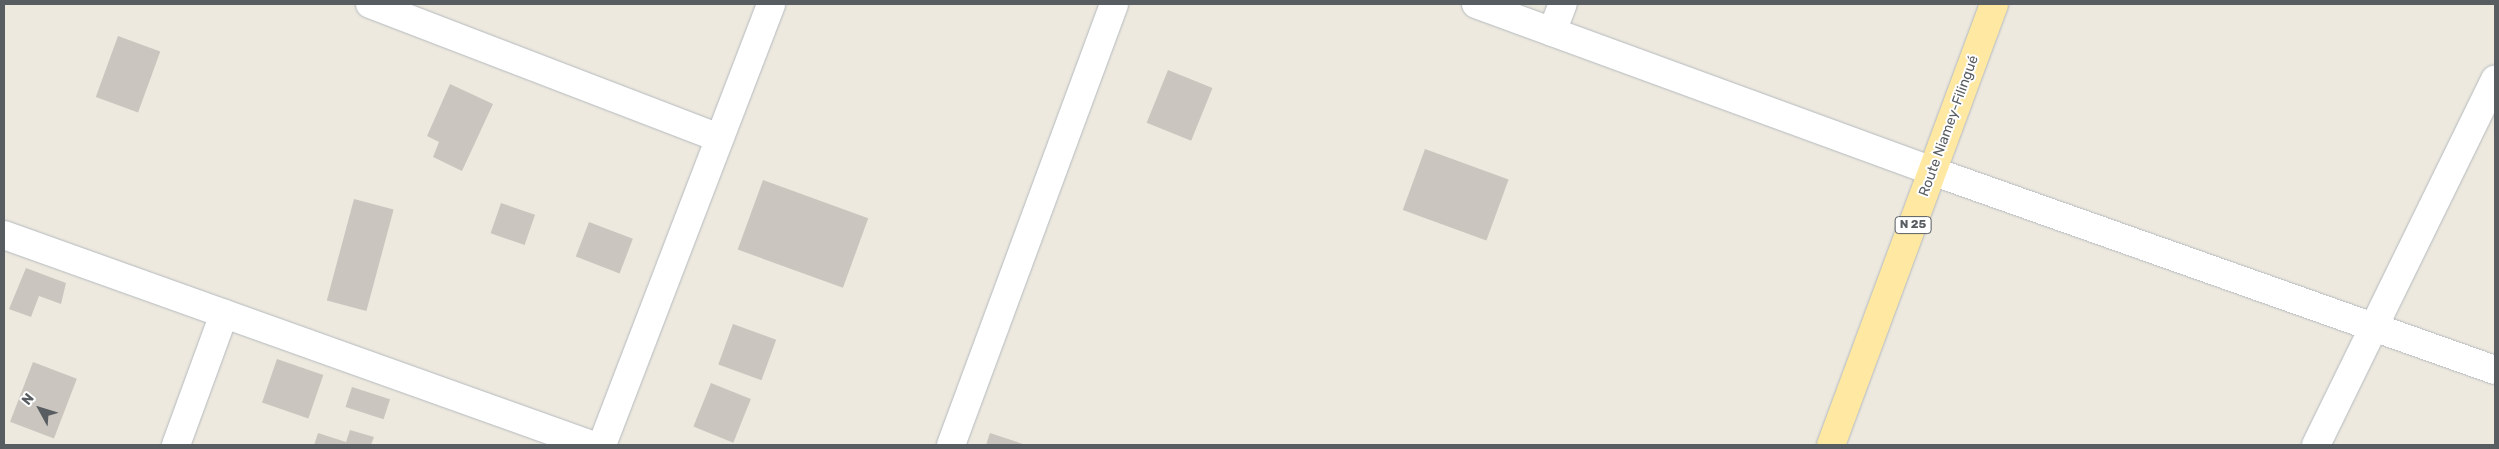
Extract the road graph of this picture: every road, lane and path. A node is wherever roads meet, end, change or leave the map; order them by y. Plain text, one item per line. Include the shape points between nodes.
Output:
1 (370, 4) edge
2 (771, 4) edge
3 (1114, 4) edge
4 (1476, 4) edge
5 (1562, 4) edge
6 (1994, 4) edge
7 (1552, 32) junction
8 (2495, 79) edge
9 (719, 138) junction
10 (1932, 172) junction
11 (4, 235) edge
12 (224, 314) junction
13 (2375, 325) junction
14 (2495, 370) edge
15 (176, 445) edge
16 (592, 445) edge
17 (602, 445) edge
18 (951, 445) edge
19 (1831, 445) edge
20 (2316, 445) edge

1 - 9 street
2 - 9 street
3 - 18 street
4 - 7 street
5 - 7 street
6 - 10 main road, Route Niamey-Filingué / N 25
7 - 10 street
8 - 13 street
9 - 17 street
10 - 13 street
10 - 19 main road, Route Niamey-Filingué / N 25
11 - 12 street
12 - 15 street
12 - 16 street
13 - 14 street
13 - 20 street

